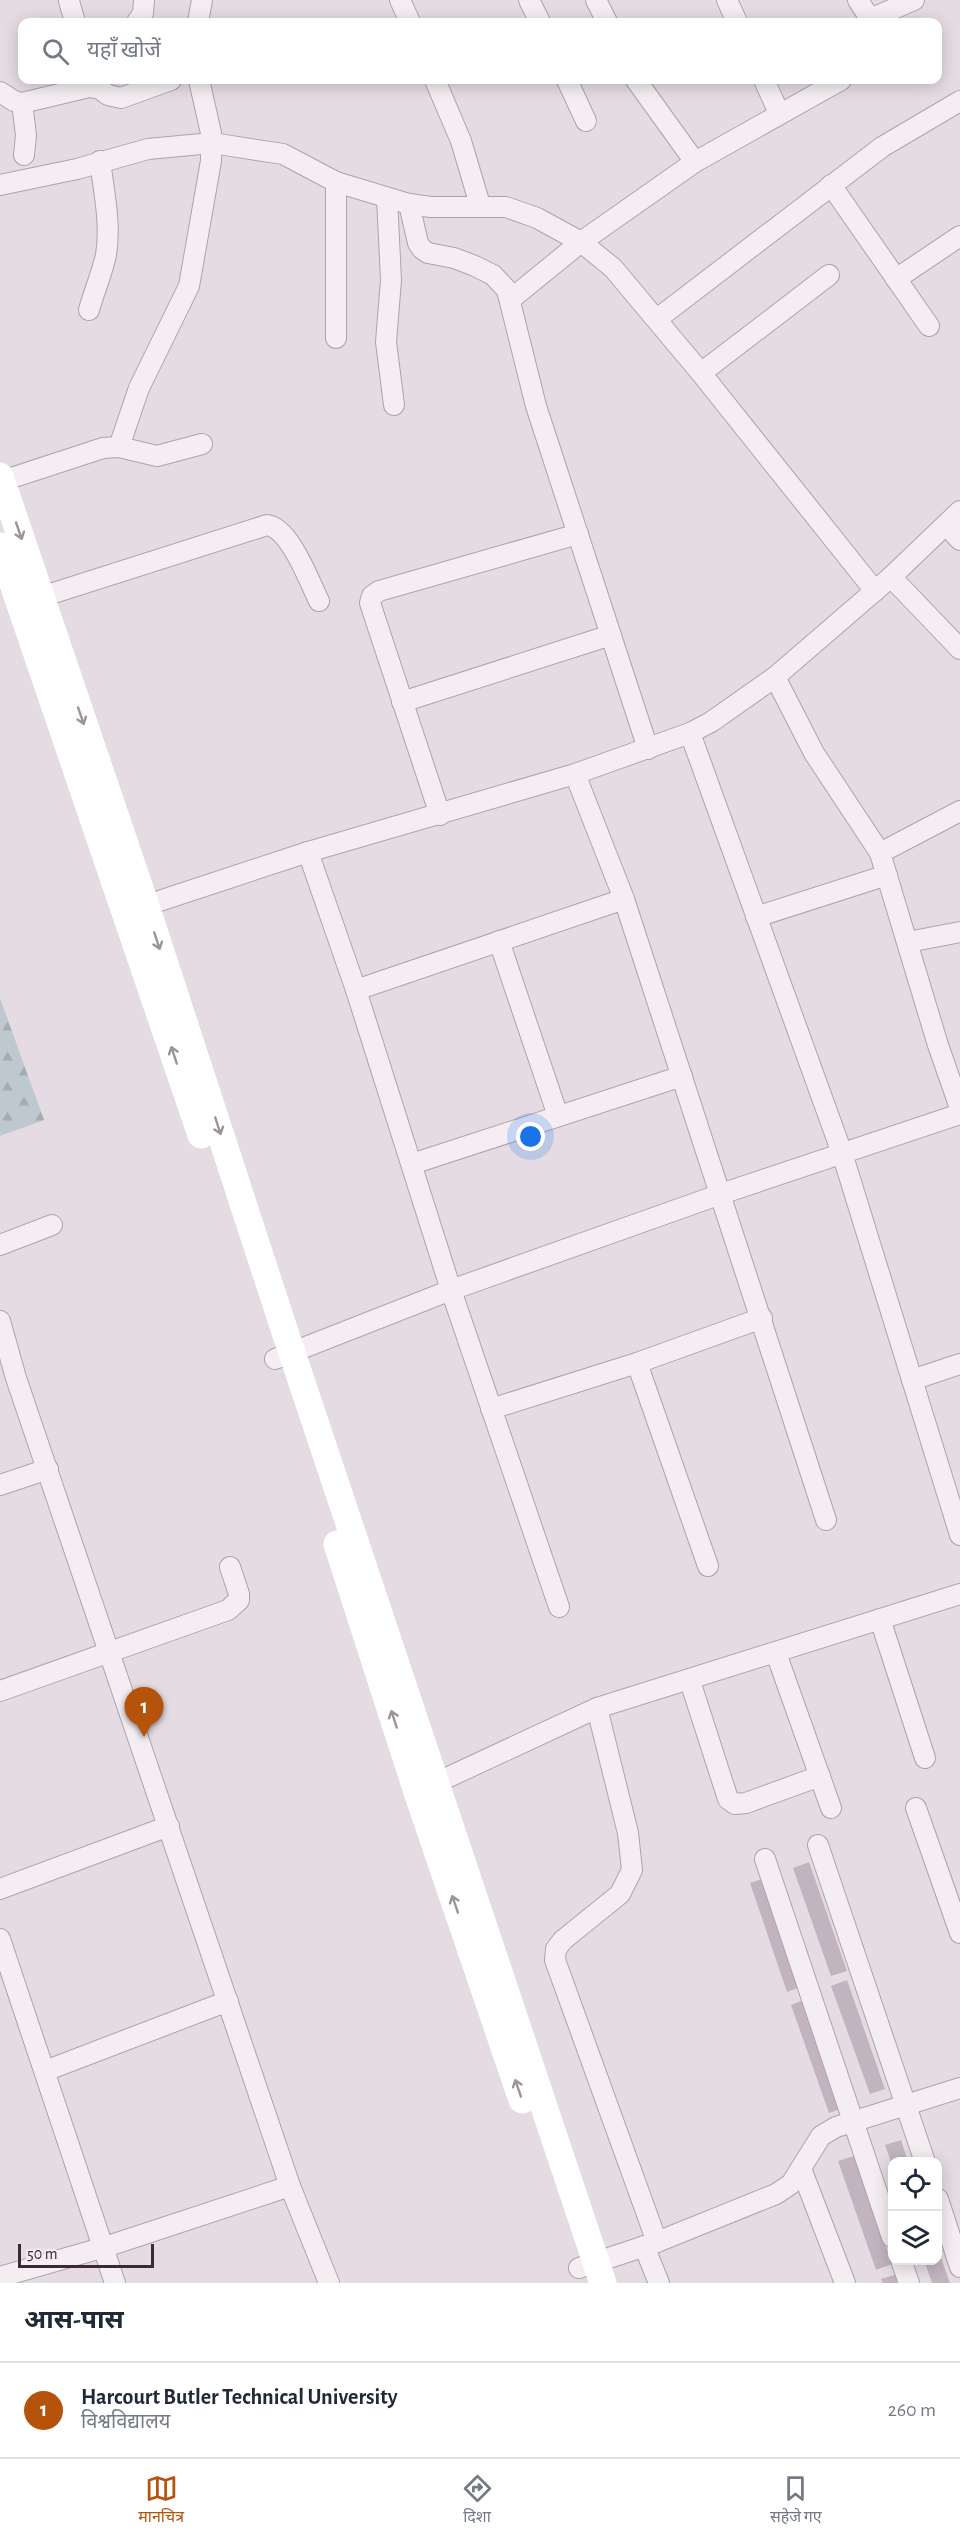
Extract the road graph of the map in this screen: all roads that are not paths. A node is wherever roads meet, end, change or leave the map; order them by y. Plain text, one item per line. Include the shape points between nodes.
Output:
1 (144, 0) edge
2 (202, 0) edge
3 (400, 0) edge
4 (529, 0) edge
5 (596, 0) edge
6 (727, 0) edge
7 (858, 0) edge
8 (914, 0) edge
9 (69, 1) edge
10 (74, 18) edge
11 (140, 18) edge
12 (199, 18) edge
13 (408, 18) edge
14 (538, 18) edge
15 (605, 18) edge
16 (735, 18) edge
17 (869, 18) edge
18 (877, 18) edge
19 (98, 84) edge
20 (160, 84) edge
21 (200, 84) edge
22 (437, 84) edge
23 (569, 84) edge
24 (639, 84) edge
25 (766, 84) edge
26 (834, 84) edge
27 (0, 92) edge
28 (960, 100) edge
29 (22, 103) junction
30 (779, 113) junction
31 (586, 121) dead end
32 (212, 143) junction
33 (24, 155) dead end
34 (100, 161) junction
35 (695, 162) junction
36 (336, 182) junction
37 (0, 185) edge
38 (831, 185) junction
39 (476, 193) junction
40 (387, 198) junction
41 (410, 204) junction
42 (960, 236) edge
43 (581, 242) junction
44 (829, 275) dead end
45 (896, 279) junction
46 (511, 299) junction
47 (89, 309) dead end
48 (657, 319) junction
49 (928, 326) dead end
50 (336, 338) dead end
51 (701, 373) junction
52 (394, 405) dead end
53 (202, 444) dead end
54 (119, 447) junction
55 (2, 489) edge
56 (953, 518) edge
57 (578, 534) junction
58 (960, 540) edge
59 (0, 546) edge
60 (891, 577) junction
61 (875, 591) junction
62 (41, 597) junction
63 (319, 601) dead end
64 (611, 635) junction
65 (960, 649) edge
66 (776, 677) junction
67 (402, 702) junction
68 (690, 733) junction
69 (648, 749) junction
70 (576, 774) junction
71 (95, 788) junction
72 (960, 811) edge
73 (440, 814) junction
74 (308, 852) junction
75 (880, 853) junction
76 (887, 875) junction
77 (624, 898) junction
78 (136, 909) junction
79 (756, 917) junction
80 (960, 932) edge
81 (499, 941) junction
82 (908, 942) junction
83 (356, 990) junction
84 (682, 1076) junction
85 (960, 1108) edge
86 (960, 1114) edge
87 (558, 1116) junction
88 (842, 1153) junction
89 (412, 1164) junction
90 (721, 1194) junction
91 (51, 1225) dead end
92 (0, 1245) edge
93 (451, 1290) junction
94 (762, 1318) junction
95 (0, 1321) edge
96 (284, 1355) junction
97 (637, 1363) junction
98 (960, 1365) edge
99 (912, 1380) junction
100 (491, 1409) junction
101 (48, 1469) junction
102 (0, 1485) edge
103 (826, 1520) dead end
104 (960, 1534) edge
105 (708, 1566) dead end
106 (230, 1567) dead end
107 (960, 1594) edge
108 (559, 1607) dead end
109 (880, 1619) junction
110 (110, 1652) junction
111 (776, 1653) junction
112 (690, 1681) junction
113 (0, 1691) edge
114 (597, 1708) junction
115 (925, 1758) dead end
116 (820, 1776) junction
117 (427, 1787) junction
118 (831, 1808) dead end
119 (916, 1808) dead end
120 (169, 1826) junction
121 (818, 1845) dead end
122 (765, 1859) dead end
123 (0, 1889) edge
124 (960, 1933) edge
125 (0, 1939) edge
126 (5, 1972) edge
127 (228, 2001) junction
128 (45, 2072) junction
129 (960, 2088) edge
130 (906, 2105) junction
131 (853, 2122) junction
132 (923, 2157) edge
133 (801, 2170) junction
134 (290, 2186) junction
135 (942, 2211) edge
136 (888, 2225) edge
137 (651, 2244) junction
138 (105, 2247) junction
139 (959, 2261) edge
140 (903, 2265) edge
141 (590, 2274) edge
142 (0, 2277) edge
143 (115, 2283) edge
144 (329, 2283) edge
145 (658, 2283) edge
146 (844, 2283) edge
147 (909, 2283) edge

1 - 11 street
2 - 12 street
3 - 13 street
4 - 14 street
5 - 15 street
6 - 16 street
7 - 17 street
8 - 18 street
9 - 10 street
19 - 20 street via 108,95 121,98
19 - 29 street
21 - 32 street
22 - 39 street via 461,141
23 - 31 street
24 - 35 street
25 - 30 street
26 - 30 street
27 - 29 street
28 - 38 street via 882,147
29 - 33 street
30 - 35 street
32 - 34 street via 148,149
32 - 36 street via 283,154
32 - 54 street via 189,286 139,388
34 - 37 street
34 - 47 street via 107,211 106,256
35 - 43 street
36 - 40 street
36 - 50 street
38 - 45 street
38 - 48 street
39 - 41 street via 431,207
39 - 43 street via 537,218
40 - 41 street
40 - 52 street via 391,280 386,342
41 - 46 street via 422,249 493,275
42 - 45 street
43 - 46 street
43 - 48 street via 614,268
44 - 51 street
45 - 49 street
46 - 57 street via 530,385
48 - 51 street
51 - 61 street
53 - 54 street via 157,456
54 - 55 street via 103,448
55 -> 62 street
56 - 58 street
56 - 60 street
57 - 64 street
57 - 67 street via 372,596 370,603
59 - 71 street
60 - 61 street
60 - 65 street
61 - 66 street
62 - 63 street via 267,525 287,537
62 -> 71 street
64 - 67 street
64 - 69 street
66 - 68 street
66 - 75 street via 814,753
67 - 73 street
68 - 69 street
68 - 79 street
69 - 70 street
70 - 73 street
70 - 77 street
71 - 78 street
72 - 75 street
73 - 74 street
74 - 78 street
74 - 83 street
75 - 76 street
76 - 79 street
76 - 82 street
77 - 81 street
77 - 84 street
78 - 96 street
79 - 88 street
80 - 82 street
81 - 83 street
81 - 87 street
82 - 85 street
83 - 89 street
84 - 87 street
84 - 90 street
86 - 88 street
87 - 89 street
88 - 90 street
88 - 99 street
89 - 93 street
90 - 93 street
90 - 94 street
91 - 92 street
93 - 96 street
93 - 100 street
94 - 97 street
94 - 103 street
95 - 101 street
96 - 117 street
97 - 100 street
97 - 105 street
98 - 99 street
99 - 104 street
100 - 108 street
101 - 102 street
101 - 110 street
106 - 110 street via 239,1594 235,1606
107 - 109 street
109 - 111 street
109 - 115 street
110 - 113 street
110 - 120 street
111 - 112 street
111 - 116 street
112 - 114 street
112 - 116 street via 728,1799 735,1804 746,1803
114 - 117 street
114 - 137 street via 628,1833 632,1870 620,1894 563,1941 556,1949 555,1960
116 - 118 street
117 - 141 street
119 - 124 street
120 - 123 street
120 - 127 street
121 - 130 street
122 - 131 street
125 - 126 street
126 - 128 street
127 - 128 street
127 - 134 street
128 - 138 street
129 - 130 street
130 - 131 street
130 - 132 street
131 - 133 street via 821,2136
131 - 136 street
133 - 137 street via 791,2184 776,2194
133 - 146 street
134 - 138 street
134 - 144 street
135 - 139 street
137 - 141 street
137 - 145 street
138 - 142 street
138 - 143 street
140 - 147 street

